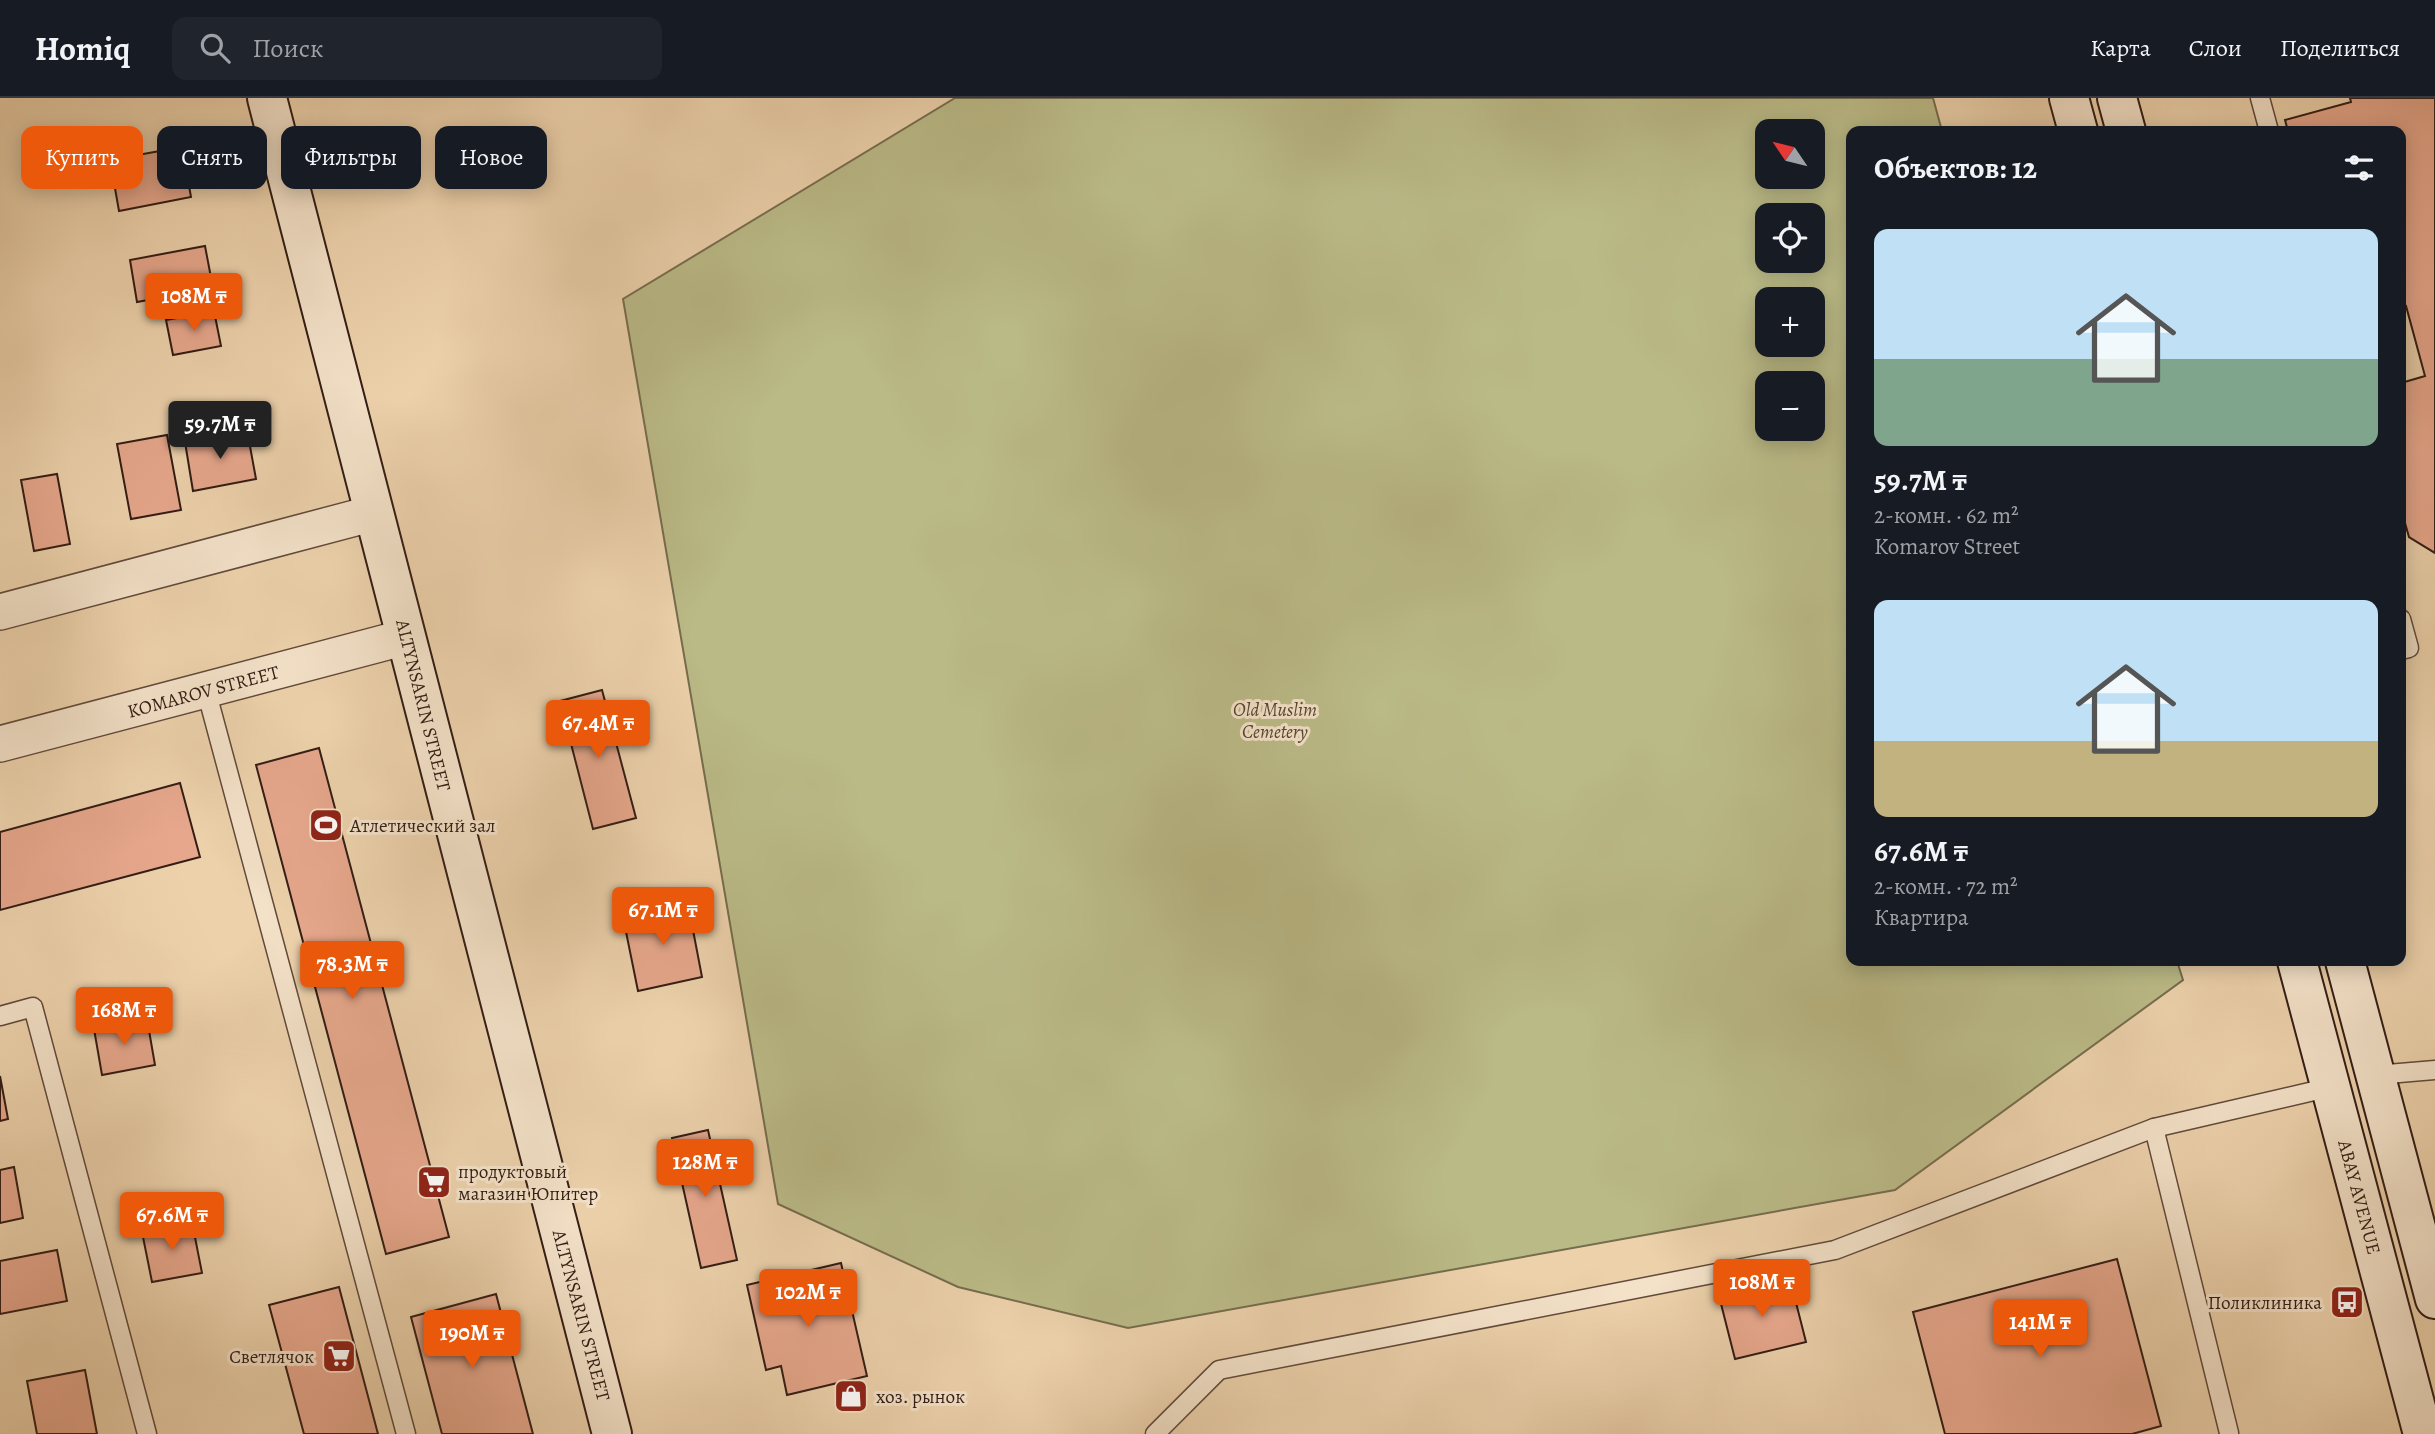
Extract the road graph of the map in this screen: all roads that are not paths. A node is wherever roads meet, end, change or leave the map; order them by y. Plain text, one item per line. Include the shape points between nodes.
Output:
1 (267, 98) edge
2 (2069, 98) edge
3 (2117, 98) edge
4 (2260, 98) edge
5 (2077, 126) edge
6 (2125, 126) edge
7 (2268, 126) edge
8 (374, 513) junction
9 (0, 612) edge
10 (406, 637) junction
11 (206, 690) junction
12 (0, 744) edge
13 (2298, 966) edge
14 (2347, 966) edge
15 (0, 1016) edge
16 (2435, 1070) edge
17 (2376, 1075) junction
18 (2331, 1087) junction
19 (2154, 1128) junction
20 (2435, 1299) edge
21 (2230, 1433) edge
22 (147, 1434) edge
23 (406, 1434) edge
24 (612, 1434) edge
25 (1155, 1434) edge
26 (2423, 1434) edge

1 - 8 street, ALTYNSARIN STREET
2 - 5 street
3 - 6 street
4 - 7 lane
8 - 9 street
8 - 10 street, ALTYNSARIN STREET
10 - 11 street, KOMAROV STREET
10 - 24 street, ALTYNSARIN STREET
11 - 12 street, KOMAROV STREET
11 - 23 lane
13 - 18 street, ABAY AVENUE
14 - 17 street
15 - 22 lane via 33,1007
16 - 17 lane
17 - 20 street
18 - 19 lane
18 - 26 street, ABAY AVENUE
19 - 21 lane
19 - 25 lane via 1835,1250 1219,1370

